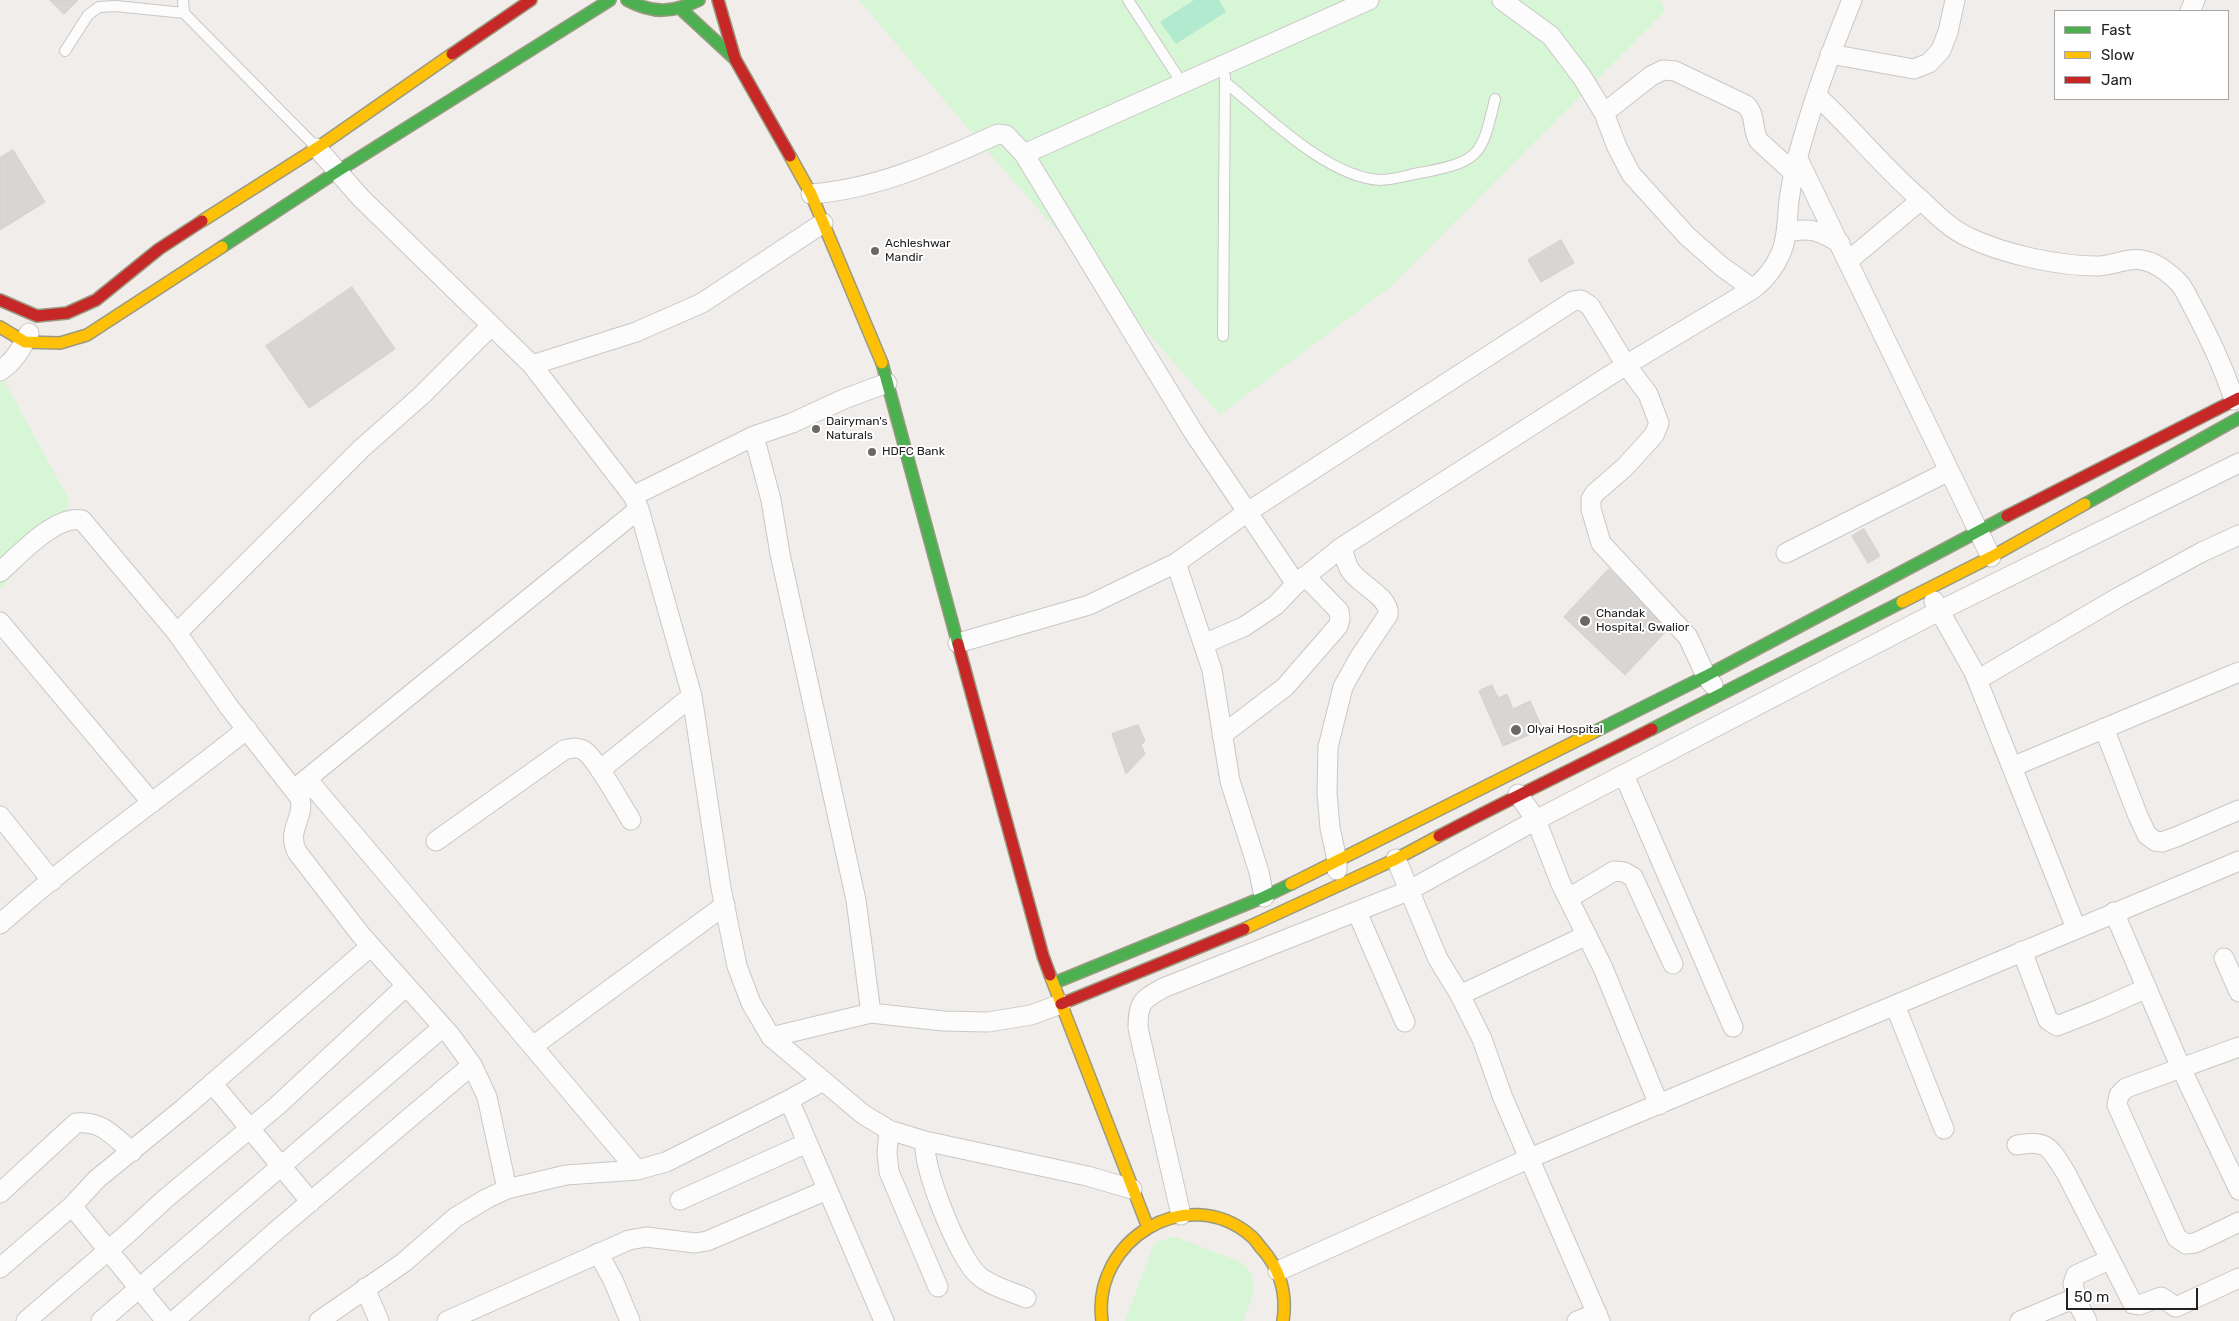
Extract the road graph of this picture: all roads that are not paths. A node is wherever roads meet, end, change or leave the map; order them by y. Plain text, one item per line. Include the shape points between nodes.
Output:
1 (183, 0) edge
2 (532, 0) edge
3 (610, 0) edge
4 (627, 0) edge
5 (700, 0) edge
6 (718, 0) edge
7 (1128, 0) edge
8 (1369, 0) edge
9 (1502, 0) edge
10 (1852, 0) edge
11 (1955, 0) edge
12 (682, 10) junction
13 (184, 13) junction
14 (65, 51) dead end
15 (1830, 54) junction
16 (735, 59) junction
17 (1226, 64) junction
18 (1225, 82) junction
19 (1182, 83) junction
20 (1817, 96) junction
21 (1495, 99) dead end
22 (1604, 113) junction
23 (317, 148) junction
24 (1024, 154) junction
25 (1796, 166) junction
26 (338, 171) junction
27 (811, 194) junction
28 (1920, 200) junction
29 (823, 224) junction
30 (1788, 232) junction
31 (1840, 243) junction
32 (1848, 261) junction
33 (1753, 289) junction
34 (0, 300) edge
35 (37, 316) junction
36 (0, 326) edge
37 (491, 326) junction
38 (1223, 336) dead end
39 (25, 342) junction
40 (532, 365) junction
41 (1626, 365) junction
42 (0, 371) edge
43 (887, 383) junction
44 (2237, 406) edge
45 (754, 436) junction
46 (2239, 463) edge
47 (1949, 471) junction
48 (636, 502) junction
49 (1246, 513) junction
50 (1978, 530) junction
51 (2239, 535) edge
52 (1342, 547) junction
53 (1786, 553) dead end
54 (1991, 556) junction
55 (1176, 563) junction
56 (0, 572) edge
57 (1301, 580) junction
58 (1927, 589) junction
59 (1940, 612) junction
60 (0, 622) edge
61 (177, 633) junction
62 (958, 643) junction
63 (1204, 644) junction
64 (2239, 672) edge
65 (1706, 676) junction
66 (1977, 680) junction
67 (1720, 694) junction
68 (692, 696) junction
69 (2104, 728) junction
70 (246, 729) junction
71 (1222, 735) junction
72 (2012, 767) junction
73 (600, 770) junction
74 (1624, 775) junction
75 (301, 784) junction
76 (1518, 794) junction
77 (152, 803) junction
78 (2239, 810) edge
79 (0, 816) edge
80 (632, 820) dead end
81 (1536, 820) junction
82 (436, 841) dead end
83 (1396, 859) junction
84 (1337, 860) junction
85 (2239, 861) edge
86 (52, 881) junction
87 (1338, 886) junction
88 (1408, 891) junction
89 (1264, 897) junction
90 (1568, 898) junction
91 (725, 905) junction
92 (1356, 912) junction
93 (2114, 912) junction
94 (0, 924) edge
95 (2076, 928) junction
96 (1587, 935) junction
97 (371, 946) junction
98 (2022, 951) junction
99 (2224, 958) dead end
100 (1672, 964) dead end
101 (1054, 983) junction
102 (406, 986) junction
103 (2146, 988) junction
104 (2239, 992) edge
105 (1460, 995) junction
106 (1061, 1004) junction
107 (1895, 1005) junction
108 (871, 1012) junction
109 (1405, 1022) dead end
110 (443, 1027) junction
111 (1733, 1028) dead end
112 (771, 1037) junction
113 (533, 1046) junction
114 (2239, 1047) edge
115 (472, 1065) junction
116 (2181, 1068) junction
117 (823, 1080) junction
118 (212, 1084) junction
119 (789, 1100) junction
120 (1659, 1106) junction
121 (251, 1128) junction
122 (889, 1130) junction
123 (1944, 1130) dead end
124 (925, 1141) junction
125 (807, 1143) junction
126 (2016, 1145) dead end
127 (132, 1152) junction
128 (1530, 1158) junction
129 (280, 1166) junction
130 (638, 1170) junction
131 (507, 1189) junction
132 (1132, 1189) junction
133 (827, 1190) junction
134 (2239, 1190) edge
135 (0, 1193) edge
136 (680, 1200) dead end
137 (311, 1202) junction
138 (72, 1206) junction
139 (1181, 1215) junction
140 (2239, 1222) edge
141 (1147, 1225) junction
142 (107, 1250) junction
143 (598, 1254) junction
144 (2109, 1260) junction
145 (0, 1268) edge
146 (1278, 1271) junction
147 (2239, 1278) edge
148 (938, 1287) dead end
149 (138, 1288) junction
150 (366, 1288) junction
151 (1026, 1298) dead end
152 (2082, 1313) edge
153 (1599, 1317) edge
154 (26, 1321) edge
155 (100, 1321) edge
156 (166, 1321) edge
157 (174, 1321) edge
158 (319, 1321) edge
159 (379, 1321) edge
160 (447, 1321) edge
161 (630, 1321) edge
162 (884, 1321) edge
163 (1102, 1321) edge
164 (1284, 1321) edge
165 (1577, 1321) edge
166 (2020, 1321) edge

1 - 13 lane
2 - 23 main road
3 - 26 main road
4 - 12 main road via 638,7 660,12
5 - 12 main road
6 - 16 main road
7 - 19 lane
8 - 17 street
9 - 22 street via 1551,36
10 - 15 street
11 - 15 street via 1941,50 1929,63 1914,69
12 - 16 main road
13 - 14 lane via 99,7 88,16
13 - 23 lane
15 - 20 street
16 - 27 main road
17 - 18 lane
17 - 19 street
18 - 21 lane via 1312,152 1346,171 1382,180 1456,166 1473,156 1485,140
18 - 38 lane
19 - 24 street
20 - 25 street
20 - 28 street
22 - 25 street via 1651,76 1663,70 1675,71 1746,105 1754,116 1754,134 1759,141
22 - 33 street via 1631,174 1687,236
23 - 26 street
23 - 35 main road via 159,249 96,300 67,313
24 - 27 street via 1006,135 998,134 896,178 831,193
24 - 49 street
25 - 30 street via 1789,201
25 - 31 street
26 - 37 street
26 - 39 main road via 87,335 60,342
27 - 29 main road
28 - 32 street
28 - 44 street via 1966,236 1997,249 2098,266 2125,260 2145,261 2164,270 2180,285 2203,326 2227,376
29 - 40 street via 702,303 636,332
29 - 43 main road via 882,363
30 - 31 street via 1805,229 1820,232
30 - 33 street via 1773,270
31 - 32 street
32 - 47 street
33 - 41 street
34 - 35 main road
35 - 39 street
36 - 39 main road
37 - 40 street
37 - 61 street via 422,395 362,448
39 - 42 street via 9,365
40 - 48 street
41 - 49 street via 1590,306 1581,300 1573,301
41 - 52 street
41 - 65 street via 1648,394 1659,423 1654,435 1625,467 1595,493 1590,509 1601,543 1688,637
43 - 45 street
43 - 62 main road
44 - 50 main road
44 - 54 main road
45 - 48 street
45 - 108 street via 771,500 856,900
46 - 59 street
47 - 50 street
47 - 53 street
48 - 68 street
48 - 75 street
49 - 55 street
49 - 57 street
50 - 54 street
50 - 65 main road
51 - 66 street via 2119,597
52 - 57 street
52 - 84 street via 1350,570 1389,608 1343,687 1328,747 1327,793
54 - 58 main road
55 - 62 street via 1089,605
55 - 63 street
56 - 61 street via 41,535 76,519 82,520
57 - 63 street via 1276,605 1245,626
57 - 71 street via 1339,611 1338,626 1286,687
58 - 59 street
58 - 67 main road
59 - 66 street
59 - 74 street
60 - 77 street
61 - 70 street
62 - 101 main road via 1043,956
63 - 71 street via 1219,706
64 - 69 street
65 - 67 street
65 - 84 main road
66 - 72 street
67 - 76 main road via 1566,774
68 - 73 street
68 - 91 street
69 - 72 street
69 - 78 street via 2138,816 2147,836 2154,841 2176,837
70 - 75 street
70 - 77 street
71 - 89 street via 1230,781
72 - 95 street
73 - 80 street
73 - 82 street via 584,751 574,747 564,750
74 - 81 street
74 - 111 street
75 - 97 street via 302,807 293,831 293,844
75 - 113 street
76 - 81 street
76 - 83 main road
77 - 86 street
79 - 86 street
81 - 88 street
81 - 90 street
83 - 87 main road
83 - 88 street
84 - 87 street
84 - 89 main road
85 - 93 street
86 - 94 street
87 - 106 main road via 1272,918
88 - 92 street
88 - 105 street via 1438,959
89 - 101 main road
90 - 96 street
90 - 100 street via 1614,871 1633,877
91 - 112 street via 737,966 751,1004
91 - 113 street
92 - 109 street
92 - 139 street via 1163,988 1142,1000 1138,1028
93 - 95 street
93 - 103 street
95 - 98 street
96 - 105 street
96 - 120 street
97 - 102 street
97 - 118 street
98 - 103 street via 2048,1020 2057,1026
98 - 107 street
99 - 104 street
101 - 106 main road
102 - 110 street
102 - 121 street
103 - 116 street
105 - 128 street via 1482,1039 1503,1098
106 - 108 street via 1031,1015 988,1022 943,1021
106 - 132 main road
107 - 120 street
107 - 123 street
108 - 112 street
110 - 115 street
110 - 129 street
112 - 117 street
113 - 130 street
114 - 116 street
115 - 131 street via 487,1097
115 - 137 street
116 - 134 street
116 - 140 street via 2126,1088 2119,1095 2117,1105 2177,1238 2186,1244 2195,1243
117 - 119 street
117 - 122 street via 864,1115
118 - 121 street
118 - 127 street
119 - 125 street
119 - 130 street via 666,1162
120 - 128 street
121 - 129 street
121 - 142 street
122 - 124 street
122 - 148 street via 889,1172
124 - 132 street
124 - 151 street via 926,1166 960,1252 970,1267 985,1280
125 - 133 street
125 - 136 street
126 - 144 street via 2034,1141 2053,1153
127 - 135 street via 100,1125 76,1124
127 - 138 street via 97,1179
128 - 146 street
128 - 153 street
129 - 137 street
129 - 149 street
130 - 131 street via 566,1175
131 - 150 street via 456,1217 403,1263
132 - 141 main road
133 - 143 street via 707,1241 695,1243 646,1237 629,1240
133 - 162 street
137 - 157 street
138 - 142 street
138 - 145 street
139 - 141 main road
139 - 146 main road via 1211,1216 1239,1227 1262,1246
141 - 163 main road via 1127,1240 1109,1266 1100,1296
142 - 149 street
142 - 154 street
143 - 160 street
143 - 161 street
144 - 147 street via 2133,1304 2139,1305 2161,1297 2176,1307
144 - 152 street via 2076,1275 2073,1284
146 - 164 main road via 1285,1298
149 - 155 street
149 - 156 street
150 - 158 street
150 - 159 street
152 - 166 street via 2068,1302
153 - 165 street

